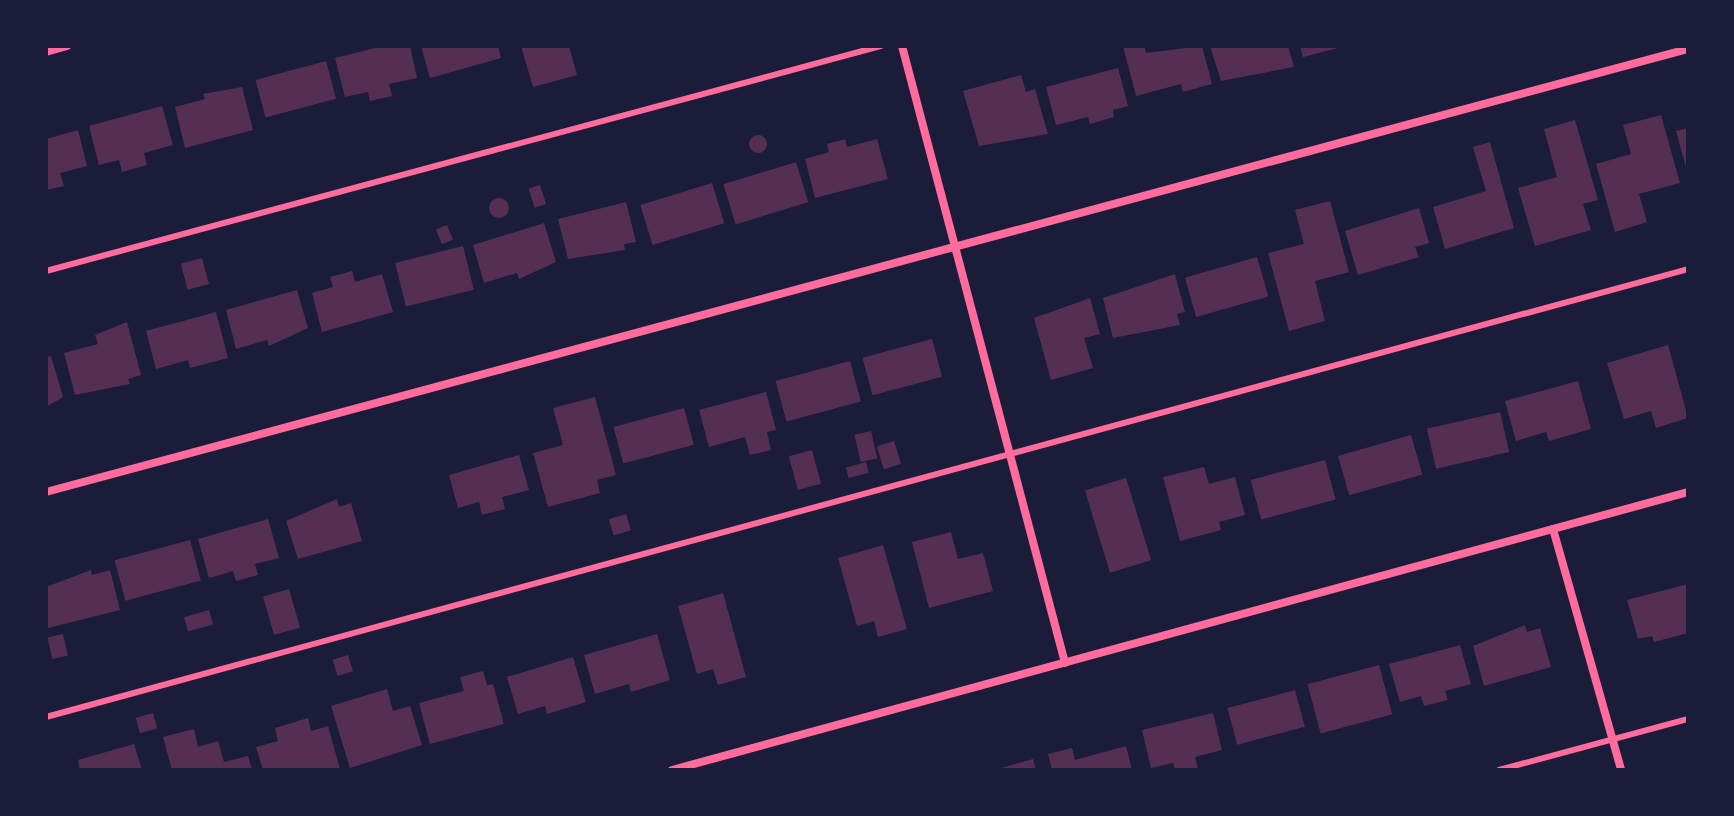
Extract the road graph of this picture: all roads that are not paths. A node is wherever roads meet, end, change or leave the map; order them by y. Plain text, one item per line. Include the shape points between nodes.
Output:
1 (67, 46) edge
2 (881, 46) edge
3 (902, 46) edge
4 (1688, 49) edge
5 (46, 52) edge
6 (959, 246) junction
7 (1688, 269) edge
8 (46, 271) edge
9 (1012, 453) junction
10 (46, 492) edge
11 (1688, 492) edge
12 (1553, 529) junction
13 (1065, 663) junction
14 (46, 717) edge
15 (1688, 719) edge
16 (1612, 739) junction
17 (672, 770) edge
18 (1499, 770) edge
19 (1621, 770) edge

1 - 5 street
2 - 8 lane
3 - 6 street
4 - 6 street
6 - 9 street
6 - 10 street
7 - 9 lane
9 - 13 street
9 - 14 lane
11 - 12 street
12 - 13 street
12 - 16 street
13 - 17 street
15 - 16 lane
16 - 18 lane
16 - 19 street

